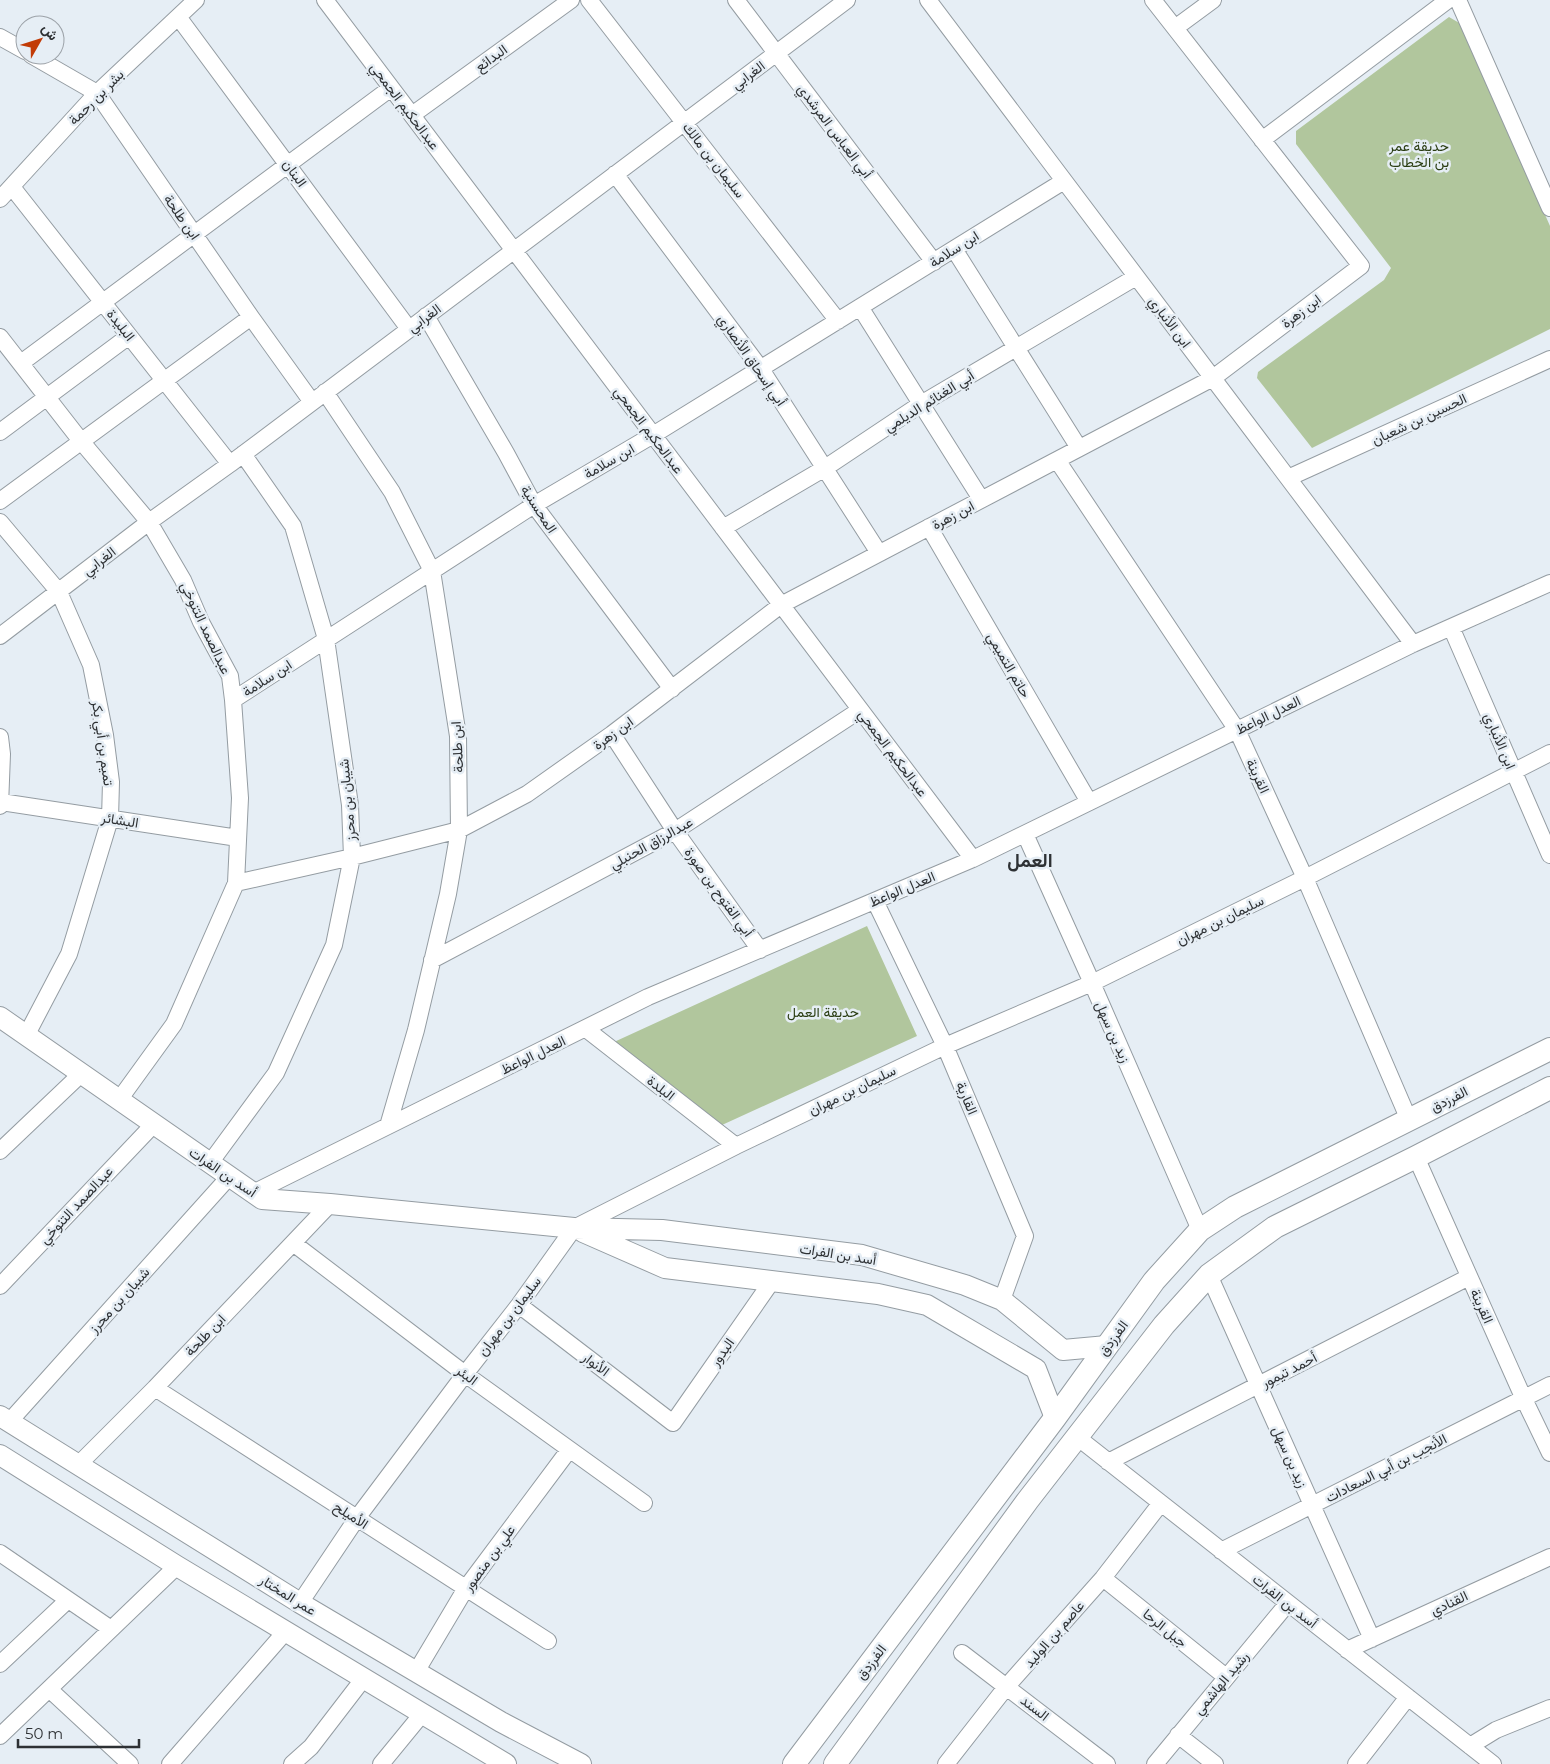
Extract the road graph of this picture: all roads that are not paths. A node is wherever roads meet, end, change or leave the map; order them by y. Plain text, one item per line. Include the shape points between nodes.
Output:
1 (196, 0) edge
2 (325, 0) edge
3 (570, 0) edge
4 (589, 0) edge
5 (736, 0) edge
6 (848, 0) edge
7 (928, 0) edge
8 (1153, 0) edge
9 (1213, 0) edge
10 (1448, 0) edge
11 (1458, 0) edge
12 (179, 18) junction
13 (1175, 28) junction
14 (0, 37) edge
15 (15, 46) edge
16 (777, 53) junction
17 (48, 65) edge
18 (391, 88) junction
19 (97, 93) junction
20 (412, 115) junction
21 (684, 122) junction
22 (1262, 140) junction
23 (288, 164) junction
24 (615, 174) junction
25 (1064, 181) junction
26 (12, 187) junction
27 (0, 199) edge
28 (1550, 208) edge
29 (194, 234) junction
30 (954, 249) junction
31 (514, 250) junction
32 (934, 262) junction
33 (1136, 277) junction
34 (103, 302) junction
35 (860, 307) junction
36 (426, 316) junction
37 (250, 317) junction
38 (838, 321) junction
39 (409, 329) junction
40 (129, 336) junction
41 (0, 337) edge
42 (1016, 348) junction
43 (1550, 359) edge
44 (21, 363) junction
45 (761, 368) junction
46 (1213, 378) junction
47 (165, 381) junction
48 (325, 392) junction
49 (47, 396) junction
50 (312, 402) junction
51 (921, 404) junction
52 (0, 432) edge
53 (653, 435) junction
54 (81, 441) junction
55 (1079, 448) junction
56 (243, 454) junction
57 (1057, 460) junction
58 (230, 464) junction
59 (825, 468) junction
60 (1288, 478) junction
61 (982, 500) junction
62 (0, 501) edge
63 (534, 505) junction
64 (0, 522) edge
65 (149, 522) junction
66 (929, 527) junction
67 (723, 528) junction
68 (879, 553) junction
69 (432, 571) junction
70 (1550, 583) edge
71 (59, 592) junction
72 (781, 605) junction
73 (1451, 627) junction
74 (0, 636) edge
75 (326, 639) junction
76 (1413, 644) junction
77 (672, 689) junction
78 (233, 700) junction
79 (860, 710) junction
80 (1237, 730) junction
81 (612, 734) junction
82 (0, 736) edge
83 (1550, 753) edge
84 (1514, 772) junction
85 (1089, 802) junction
86 (1, 804) edge
87 (110, 819) junction
88 (459, 830) junction
89 (675, 831) junction
90 (1025, 834) junction
91 (238, 838) junction
92 (1550, 855) edge
93 (352, 857) junction
94 (973, 859) junction
95 (1305, 878) junction
96 (236, 883) junction
97 (875, 901) junction
98 (760, 950) junction
99 (432, 960) junction
100 (1092, 984) junction
101 (0, 1017) edge
102 (586, 1029) junction
103 (26, 1036) junction
104 (945, 1046) junction
105 (1550, 1049) edge
106 (81, 1074) junction
107 (1550, 1088) edge
108 (119, 1100) junction
109 (1409, 1120) junction
110 (153, 1125) junction
111 (388, 1126) junction
112 (736, 1146) junction
113 (0, 1151) edge
114 (1416, 1157) junction
115 (210, 1163) junction
116 (229, 1177) junction
117 (253, 1193) junction
118 (330, 1204) junction
119 (574, 1228) junction
120 (1200, 1230) junction
121 (293, 1243) junction
122 (1209, 1274) junction
123 (1468, 1277) junction
124 (772, 1281) junction
125 (0, 1286) edge
126 (1002, 1300) junction
127 (519, 1305) junction
128 (1107, 1346) junction
129 (465, 1374) junction
130 (1550, 1384) edge
131 (1258, 1386) junction
132 (155, 1388) junction
133 (1523, 1397) junction
134 (1055, 1418) junction
135 (5, 1419) edge
136 (673, 1423) joint
137 (1077, 1437) junction
138 (570, 1450) junction
139 (1550, 1453) edge
140 (0, 1456) edge
141 (1108, 1462) junction
142 (78, 1465) junction
143 (644, 1503) dead end
144 (1161, 1503) junction
145 (1312, 1506) junction
146 (358, 1518) junction
147 (1221, 1550) junction
148 (1550, 1557) edge
149 (4, 1563) edge
150 (177, 1566) junction
151 (1103, 1578) junction
152 (466, 1588) junction
153 (68, 1600) junction
154 (300, 1603) junction
155 (1288, 1603) junction
156 (111, 1629) junction
157 (286, 1631) junction
158 (1372, 1639) junction
159 (548, 1641) dead end
160 (1347, 1650) junction
161 (962, 1653) dead end
162 (0, 1664) edge
163 (416, 1672) junction
164 (364, 1678) junction
165 (1226, 1678) junction
166 (1007, 1686) junction
167 (49, 1689) junction
168 (1408, 1697) junction
169 (1550, 1708) edge
170 (422, 1714) junction
171 (1178, 1735) junction
172 (0, 1736) edge
173 (1470, 1746) junction
174 (493, 1761) edge
175 (948, 1763) edge
176 (130, 1764) edge
177 (170, 1764) edge
178 (292, 1764) edge
179 (381, 1764) edge
180 (581, 1764) edge
181 (794, 1764) edge
182 (836, 1764) edge
183 (1107, 1764) edge
184 (1155, 1764) edge
185 (1215, 1764) edge
186 (1356, 1764) edge
187 (1493, 1764) edge

1 - 12 street, بشر بن رحمة
2 - 18 street, عبدالحكيم الجمحي
3 - 20 street, البدائع
4 - 21 street, سليمان بن مالك
5 - 16 street, أبي العباس المرشدي
6 - 16 street, الغرابي
7 - 25 street, ابن الأنباري
8 - 13 street, ابن زهرة
9 - 13 street
10 - 22 street
11 - 28 street
12 - 19 street, بشر بن رحمة
12 - 23 street, البنان
13 - 22 street, ابن زهرة
14 - 15 street
16 - 21 street, الغرابي
16 - 32 street, أبي العباس المرشدي
17 - 19 street, ابن طلحة
18 - 20 street, عبدالحكيم الجمحي
18 - 23 street
19 - 26 street, بشر بن رحمة
19 - 29 street, ابن طلحة
20 - 31 street, عبدالحكيم الجمحي
21 - 24 street, الغرابي
21 - 38 street, سليمان بن مالك
22 - 46 street, ابن زهرة via 1361,266
23 - 29 street
23 - 39 street, البنان
24 - 31 street, الغرابي
24 - 45 street, أبي إسحاق الأنصاري
25 - 30 street, ابن سلامة
25 - 33 street, ابن الأنباري
26 - 27 street, بشر بن رحمة
26 - 34 street, البليدة
29 - 34 street
29 - 37 street, ابن طلحة
30 - 32 street, ابن سلامة
30 - 42 street
31 - 36 street, الغرابي
31 - 53 street, عبدالحكيم الجمحي
32 - 35 street, ابن سلامة
33 - 42 street, أبي الغنائم الديلمي
33 - 46 street, ابن الأنباري
34 - 40 street, البليدة
34 - 44 street
35 - 38 street, ابن سلامة
35 - 51 street
36 - 39 street, الغرابي
36 - 63 street, المحسنية
37 - 47 street
37 - 50 street, ابن طلحة
38 - 45 street, ابن سلامة
39 - 48 street, الغرابي
40 - 47 street, البليدة
40 - 49 street
41 - 44 street, عبدالصمد التنوخي
42 - 51 street, أبي الغنائم الديلمي
42 - 55 street
43 - 60 street, الحسين بن شعبان
44 - 49 street, عبدالصمد التنوخي
45 - 53 street, ابن سلامة
45 - 59 street, أبي إسحاق الأنصاري
46 - 55 street, ابن زهرة
46 - 60 street, ابن الأنباري
47 - 54 street
47 - 58 street, البليدة
48 - 50 street, الغرابي
48 - 69 street, ابن طلحة via 392,492
49 - 52 street
49 - 54 street, عبدالصمد التنوخي
50 - 56 street, الغرابي
51 - 59 street, أبي الغنائم الديلمي
51 - 61 street
53 - 63 street, ابن سلامة
53 - 67 street, عبدالحكيم الجمحي
54 - 62 street
54 - 65 street, عبدالصمد التنوخي
55 - 57 street, ابن زهرة
56 - 58 street, الغرابي
56 - 75 street, شيبان بن محرز via 293,526
57 - 61 street, ابن زهرة
57 - 80 street, القرينة
58 - 65 street, الغرابي
59 - 67 street, أبي الغنائم الديلمي
59 - 68 street, أبي إسحاق الأنصاري
60 - 76 street, ابن الأنباري
61 - 66 street, ابن زهرة
63 - 69 street, ابن سلامة
63 - 77 street, المحسنية
64 - 71 street, تميم بن أبي بكر
65 - 71 street, الغرابي
65 - 78 street, عبدالصمد التنوخي via 184,580 230,676
66 - 68 street, ابن زهرة
66 - 85 street, حاتم التميمي
67 - 72 street, عبدالحكيم الجمحي
68 - 72 street, ابن زهرة
69 - 75 street, ابن سلامة
69 - 88 street, ابن طلحة via 458,736
70 - 73 street, العدل الواعظ
71 - 74 street, الغرابي
71 - 87 street, تميم بن أبي بكر via 91,665 110,773
72 - 77 street, ابن زهرة
72 - 79 street, عبدالحكيم الجمحي
73 - 76 street, العدل الواعظ
73 - 84 street, ابن الأنباري
75 - 78 street, ابن سلامة
75 - 93 street, شيبان بن محرز via 350,805
76 - 80 street, العدل الواعظ
77 - 81 street, ابن زهرة
78 - 91 street, عبدالصمد التنوخي via 240,798
79 - 89 street, عبدالرزاق الحنبلي
79 - 94 street, عبدالحكيم الجمحي
80 - 85 street, العدل الواعظ
80 - 95 street, القرينة
81 - 88 street, ابن زهرة via 527,794
81 - 89 street, أبي الفتوح بن صورة
82 - 86 street
83 - 84 street, سليمان بن مهران
84 - 92 street, ابن الأنباري
84 - 95 street, سليمان بن مهران
85 - 90 street, العدل الواعظ
86 - 87 street, البشائر
87 - 91 street, البشائر
87 - 103 street, تميم بن أبي بكر via 69,954
88 - 93 street, ابن زهرة
88 - 99 street, ابن طلحة
89 - 98 street, أبي الفتوح بن صورة
89 - 99 street, عبدالرزاق الحنبلي
90 - 94 street, العدل الواعظ
90 - 100 street, زيد بن سهل
91 - 96 street, عبدالصمد التنوخي
93 - 96 street, ابن زهرة
93 - 115 street, شيبان بن محرز via 334,945 276,1073
94 - 97 street, العدل الواعظ
95 - 100 street, سليمان بن مهران
95 - 109 street, القرينة
96 - 108 street, عبدالصمد التنوخي via 174,1024
97 - 98 street, العدل الواعظ
97 - 104 street, القارية
98 - 102 street, العدل الواعظ via 648,997
99 - 111 street, ابن طلحة
100 - 104 street, سليمان بن مهران
100 - 120 street, زيد بن سهل
101 - 103 street, أسد بن الفرات
102 - 111 street, العدل الواعظ
102 - 112 street, البلدة
103 - 106 street, أسد بن الفرات
104 - 112 street, سليمان بن مهران
104 - 126 street, القارية via 1025,1236
105 - 109 main road, الفرزدق
106 - 108 street, أسد بن الفرات
106 - 113 street
107 - 114 main road
108 - 110 street, أسد بن الفرات
109 - 120 main road, الفرزدق via 1235,1207
110 - 115 street, أسد بن الفرات
110 - 125 street, عبدالصمد التنوخي
111 - 117 street, العدل الواعظ
112 - 119 street, سليمان بن مهران
114 - 122 main road via 1275,1227
114 - 123 street, القرينة
115 - 116 street, أسد بن الفرات
116 - 117 street, أسد بن الفرات
116 - 135 street, شيبان بن محرز
117 - 118 street, أسد بن الفرات via 262,1199
118 - 119 street, أسد بن الفرات
118 - 121 street, ابن طلحة
119 - 124 street, أسد بن الفرات via 666,1268
119 - 126 street, أسد بن الفرات via 662,1230 862,1255 965,1285
119 - 127 street, سليمان بن مهران
120 - 128 main road, الفرزدق via 1154,1281
121 - 129 street, البئر
121 - 132 street, ابن طلحة
122 - 131 street, زيد بن سهل
122 - 137 main road via 1164,1325
123 - 131 street, أحمد تيمور
123 - 133 street, القرينة
124 - 134 street, أسد بن الفرات via 878,1294 927,1305 1036,1369
124 - 136 street, البدور
126 - 128 street, أسد بن الفرات via 1063,1350
127 - 129 street, سليمان بن مهران
127 - 136 street, الأنوار
128 - 134 main road, الفرزدق
129 - 138 street, البئر
129 - 146 street, سليمان بن مهران
130 - 133 street, الأنجب بن أبي السعادات
131 - 141 street, أحمد تيمور
131 - 145 street, زيد بن سهل
132 - 142 street, ابن طلحة
132 - 146 street, الأميلح
133 - 139 street, القرينة
133 - 145 street, الأنجب بن أبي السعادات
134 - 181 main road, الفرزدق
135 - 142 street, عمر المختار
137 - 141 street, أسد بن الفرات
137 - 182 main road
138 - 143 street, البئر
138 - 152 street, علي بن منصور
140 - 150 street
141 - 144 street, أسد بن الفرات
142 - 154 street, عمر المختار
144 - 147 street, أسد بن الفرات
144 - 151 street, عاصم بن الوليد
145 - 147 street, الأنجب بن أبي السعادات
145 - 158 street, زيد بن سهل
146 - 152 street, الأميلح
146 - 154 street, سليمان بن مهران
147 - 155 street, أسد بن الفرات
148 - 158 street, القنادي
149 - 153 street
150 - 156 street
150 - 157 street
151 - 165 street, جبل الرحا
151 - 166 street, عاصم بن الوليد
152 - 159 street, الأميلح
152 - 163 street, علي بن منصور
153 - 156 street
153 - 162 street
154 - 163 street, عمر المختار
155 - 160 street, أسد بن الفرات
155 - 165 street, رشيد الهاشمي
156 - 167 street
157 - 164 street
157 - 177 street
158 - 160 street, القنادي
160 - 168 street, أسد بن الفرات
161 - 166 street, السند
163 - 180 street, عمر المختار
164 - 170 street
164 - 178 street via 311,1748
165 - 171 street, رشيد الهاشمي
166 - 175 street, عاصم بن الوليد
166 - 183 street, السند
167 - 172 street
167 - 176 street
168 - 173 street, أسد بن الفرات
168 - 186 street
169 - 173 street via 1496,1730
170 - 174 street
170 - 179 street
171 - 184 street, رشيد الهاشمي
171 - 185 street
173 - 187 street, أسد بن الفرات

